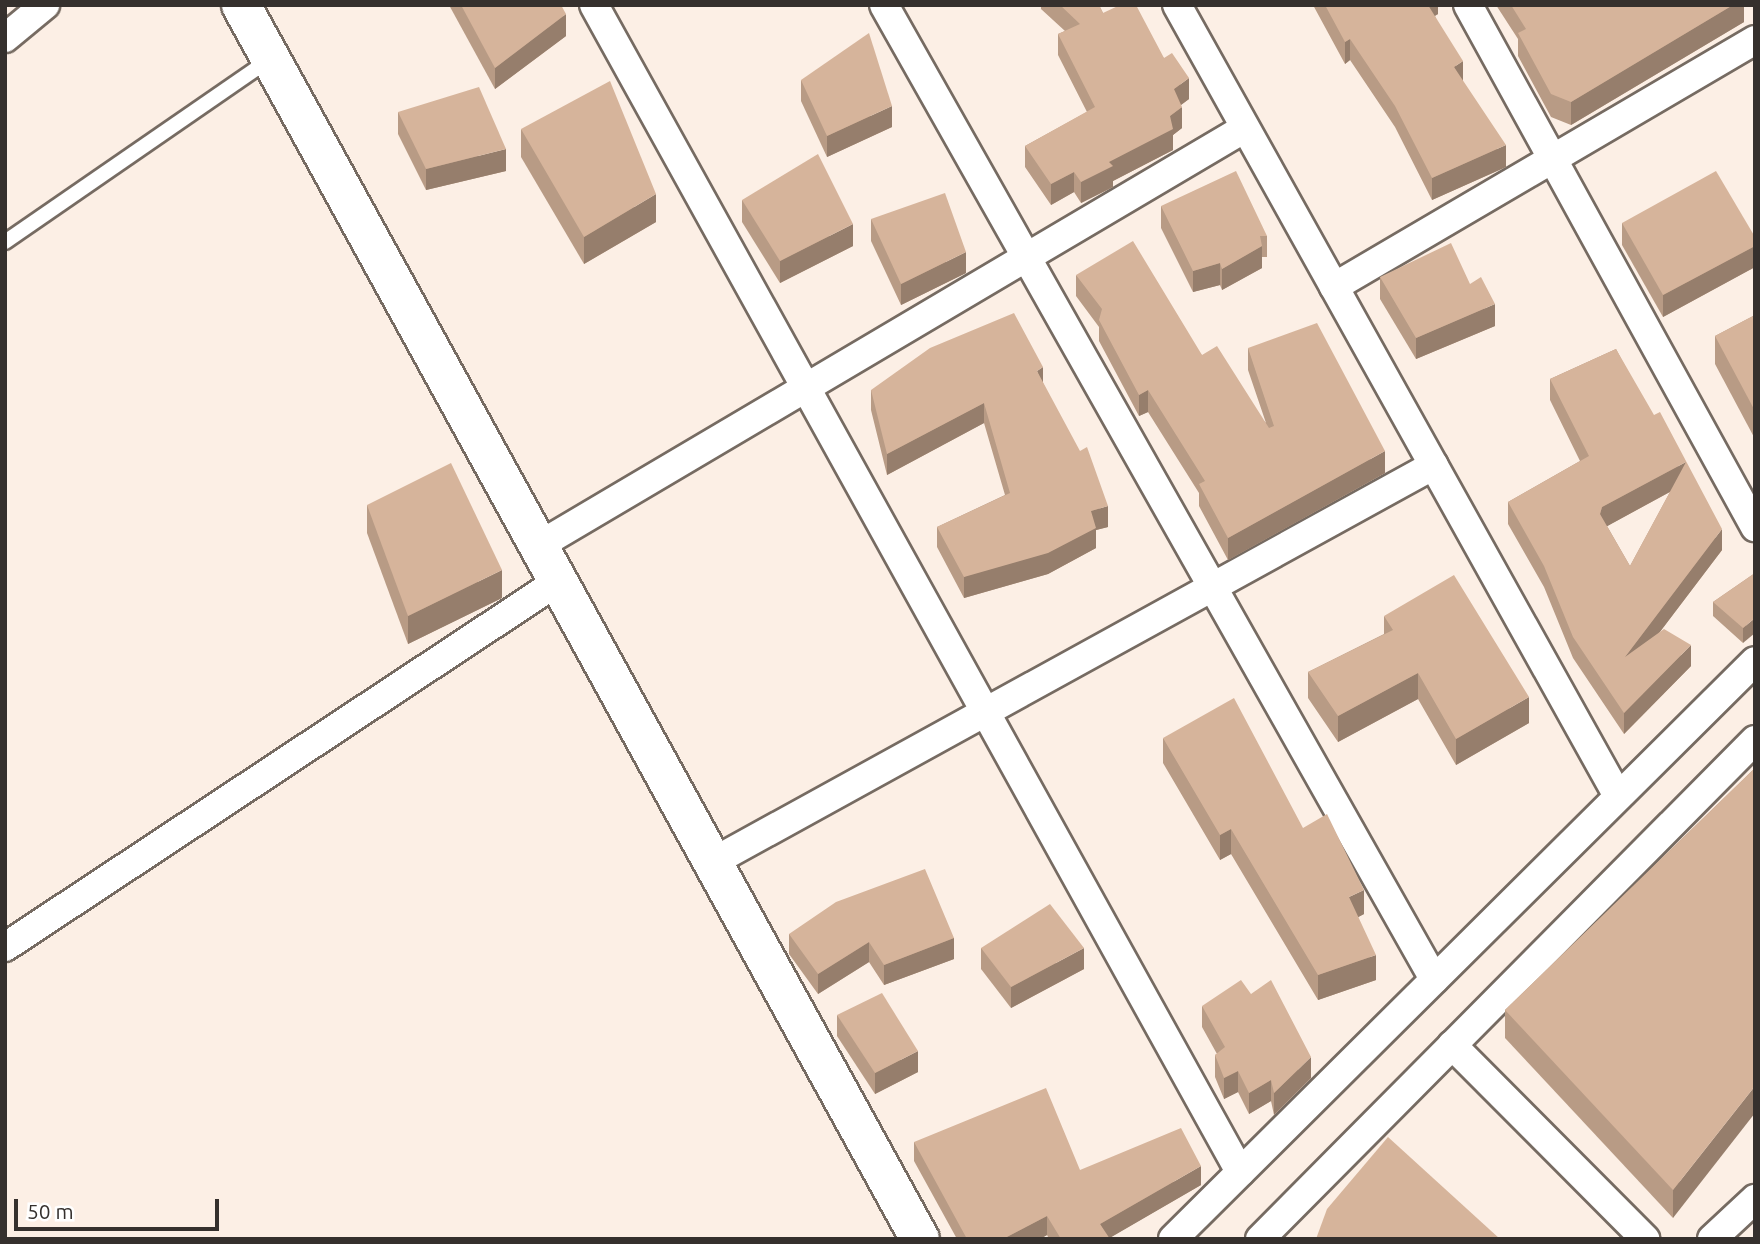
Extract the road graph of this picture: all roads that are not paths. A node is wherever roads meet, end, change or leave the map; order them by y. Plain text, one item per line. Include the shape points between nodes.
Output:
1 (45, 5) edge
2 (594, 5) edge
3 (884, 5) edge
4 (1177, 5) edge
5 (1468, 5) edge
6 (245, 6) edge
7 (5, 38) edge
8 (1755, 40) edge
9 (270, 60) junction
10 (1245, 128) junction
11 (1552, 159) junction
12 (5, 242) edge
13 (1027, 260) junction
14 (1334, 287) junction
15 (806, 387) junction
16 (1434, 465) junction
17 (1755, 527) edge
18 (538, 545) junction
19 (557, 582) junction
20 (1212, 587) junction
21 (1755, 661) edge
22 (988, 716) junction
23 (1755, 740) edge
24 (1618, 796) junction
25 (711, 863) junction
26 (5, 947) edge
27 (1434, 979) junction
28 (1452, 1045) junction
29 (1240, 1172) junction
30 (1755, 1199) edge
31 (1725, 1235) edge
32 (920, 1239) edge
33 (1173, 1239) edge
34 (1260, 1239) edge
35 (1645, 1239) edge

1 - 7 street
2 - 15 street
3 - 13 street
4 - 10 street
5 - 11 street
6 - 9 main road
8 - 11 street
9 - 12 lane
9 - 18 main road
10 - 13 street
10 - 14 street
11 - 14 street
11 - 17 street
13 - 15 street
13 - 20 street
14 - 16 street
15 - 18 street
15 - 22 street
16 - 20 street
16 - 24 street
18 - 19 main road
19 - 25 main road
19 - 26 street
20 - 22 street
20 - 27 street
21 - 24 street
22 - 25 street
22 - 29 street
23 - 28 street
24 - 27 street
25 - 32 main road
27 - 29 street
28 - 34 street
28 - 35 street
29 - 33 street
30 - 31 street

